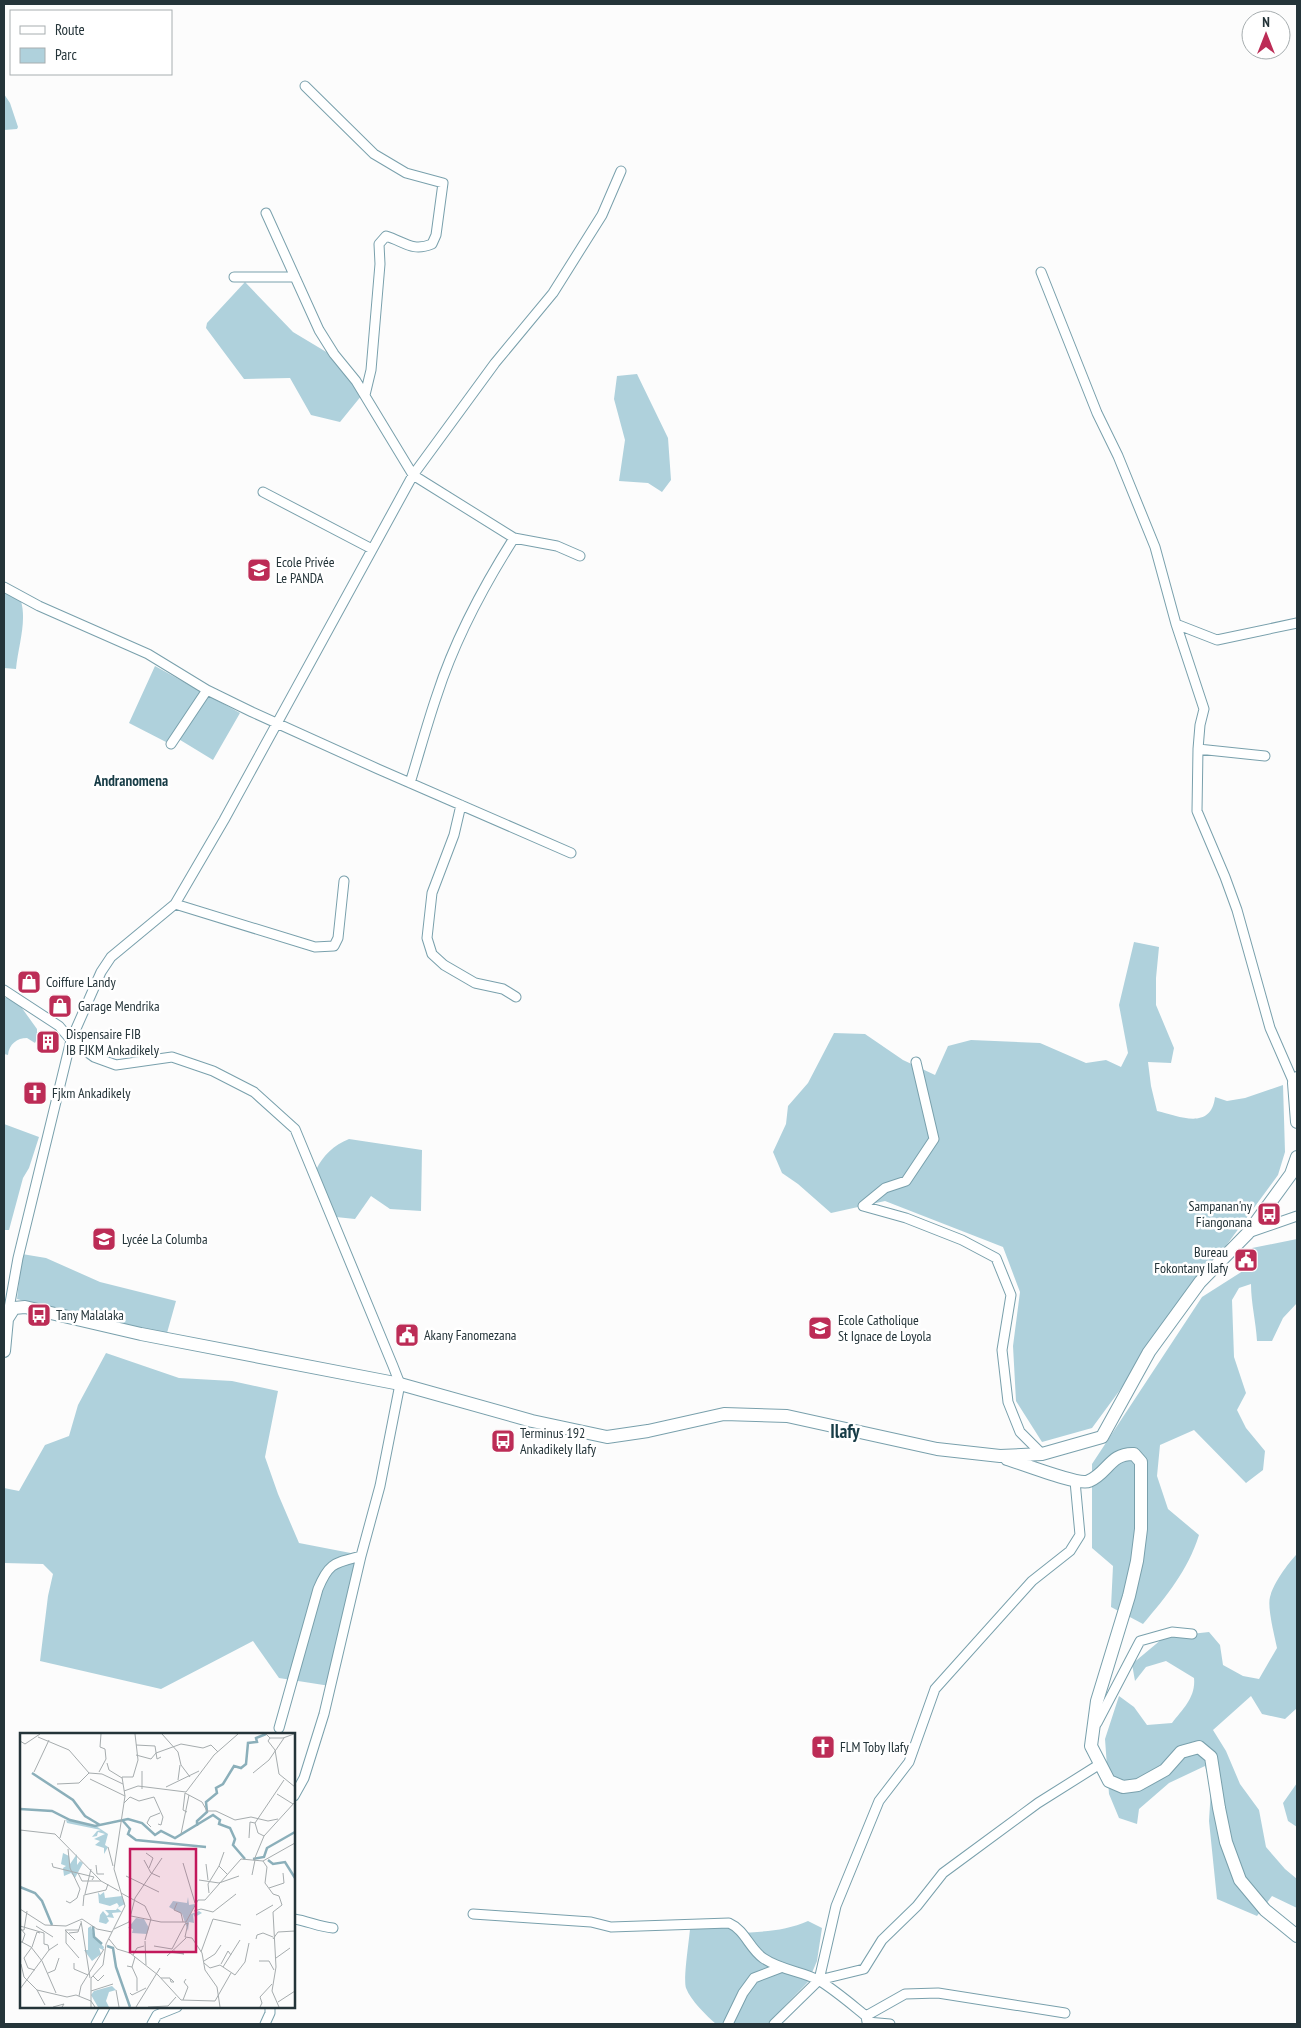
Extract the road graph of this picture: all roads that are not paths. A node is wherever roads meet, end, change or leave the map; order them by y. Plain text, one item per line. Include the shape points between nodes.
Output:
1 (305, 86) dead end
2 (621, 171) dead end
3 (266, 213) dead end
4 (1041, 272) dead end
5 (234, 277) dead end
6 (295, 277) junction
7 (365, 395) junction
8 (413, 475) junction
9 (263, 492) dead end
10 (514, 538) junction
11 (372, 549) junction
12 (580, 556) dead end
13 (4, 587) edge
14 (1297, 623) edge
15 (1176, 624) junction
16 (207, 690) junction
17 (276, 723) junction
18 (171, 744) dead end
19 (1198, 749) junction
20 (1265, 756) dead end
21 (410, 783) junction
22 (461, 805) junction
23 (571, 853) dead end
24 (344, 880) dead end
25 (175, 904) junction
26 (4, 990) edge
27 (516, 997) dead end
28 (71, 1040) junction
29 (916, 1062) dead end
30 (1296, 1080) edge
31 (1297, 1122) edge
32 (1297, 1157) edge
33 (1297, 1216) edge
34 (1248, 1233) junction
35 (7, 1319) junction
36 (4, 1351) edge
37 (400, 1384) junction
38 (1042, 1454) junction
39 (1000, 1456) junction
40 (1075, 1481) junction
41 (361, 1556) junction
42 (1192, 1634) dead end
43 (279, 1728) dead end
44 (1092, 1732) junction
45 (1100, 1764) junction
46 (295, 1794) edge
47 (473, 1914) dead end
48 (295, 1919) edge
49 (333, 1928) dead end
50 (1297, 1936) edge
51 (780, 1968) junction
52 (819, 1980) junction
53 (104, 2008) edge
54 (174, 2008) edge
55 (270, 2008) edge
56 (1065, 2013) dead end
57 (866, 2016) junction
58 (96, 2024) edge
59 (152, 2024) edge
60 (265, 2024) edge
61 (728, 2024) edge
62 (774, 2024) edge
63 (890, 2024) edge

1 - 7 street via 374,154 406,173 443,183 432,244 410,247 401,240 386,236 379,244 371,370
2 - 8 street via 602,215 553,293 495,363
3 - 6 street
4 - 15 street via 1155,547
5 - 6 street
6 - 7 street via 319,330
7 - 8 street
8 - 10 street
8 - 11 street
9 - 11 street
10 - 12 street via 557,546
10 - 21 street via 468,617 437,694
11 - 17 street
13 - 16 street via 148,654
14 - 15 street via 1217,640
15 - 19 street via 1204,709
16 - 17 street
16 - 18 street
17 - 21 street
17 - 25 street
19 - 20 street
19 - 30 street via 1197,811 1226,877 1270,1028
21 - 22 street
22 - 23 street
22 - 27 street via 454,835 432,893 427,938 432,954 444,966 475,983 503,989
24 - 25 street via 338,938 334,946 325,948
25 - 28 street via 111,957
26 - 28 street via 59,1026
28 - 35 street via 18,1258
28 - 37 street via 94,1057 116,1065 172,1056 213,1071 254,1092 295,1129
29 - 38 street via 934,1139 906,1182 885,1188 863,1206 906,1218 962,1240 996,1258 1011,1295 1002,1350 1008,1402 1020,1432
30 - 31 street
32 - 34 street via 1291,1174
33 - 34 street
34 - 38 street via 1200,1282 1149,1352 1102,1437
35 - 36 street
35 - 37 street via 14,1308 25,1307 142,1334
37 - 39 street via 532,1421 607,1437 724,1414 787,1416 937,1449
37 - 41 street via 380,1486
38 - 39 street
39 - 40 street
40 - 44 street via 1088,1482 1124,1454 1134,1454 1141,1462 1138,1561 1097,1701
40 - 52 street via 1080,1536 1070,1551 1032,1581 935,1688 909,1762 879,1801 836,1906
41 - 43 street via 334,1564 324,1572
41 - 46 street via 324,1714 304,1778
42 - 44 street via 1172,1632 1140,1641
44 - 45 street via 1091,1746
45 - 50 street via 1109,1781 1123,1787 1138,1785 1165,1770 1181,1752 1198,1747 1211,1758 1226,1842 1240,1880 1266,1910
45 - 52 street via 1038,1803 943,1873 917,1906 882,1940 864,1969
47 - 51 street via 591,1922 611,1927 729,1923 738,1927 762,1957
48 - 49 street
51 - 52 street
51 - 61 street via 754,1978
52 - 57 street
52 - 62 street
53 - 58 street
54 - 59 street via 157,2015
55 - 60 street
56 - 57 street via 938,1993 905,1994
57 - 63 street via 867,2022

